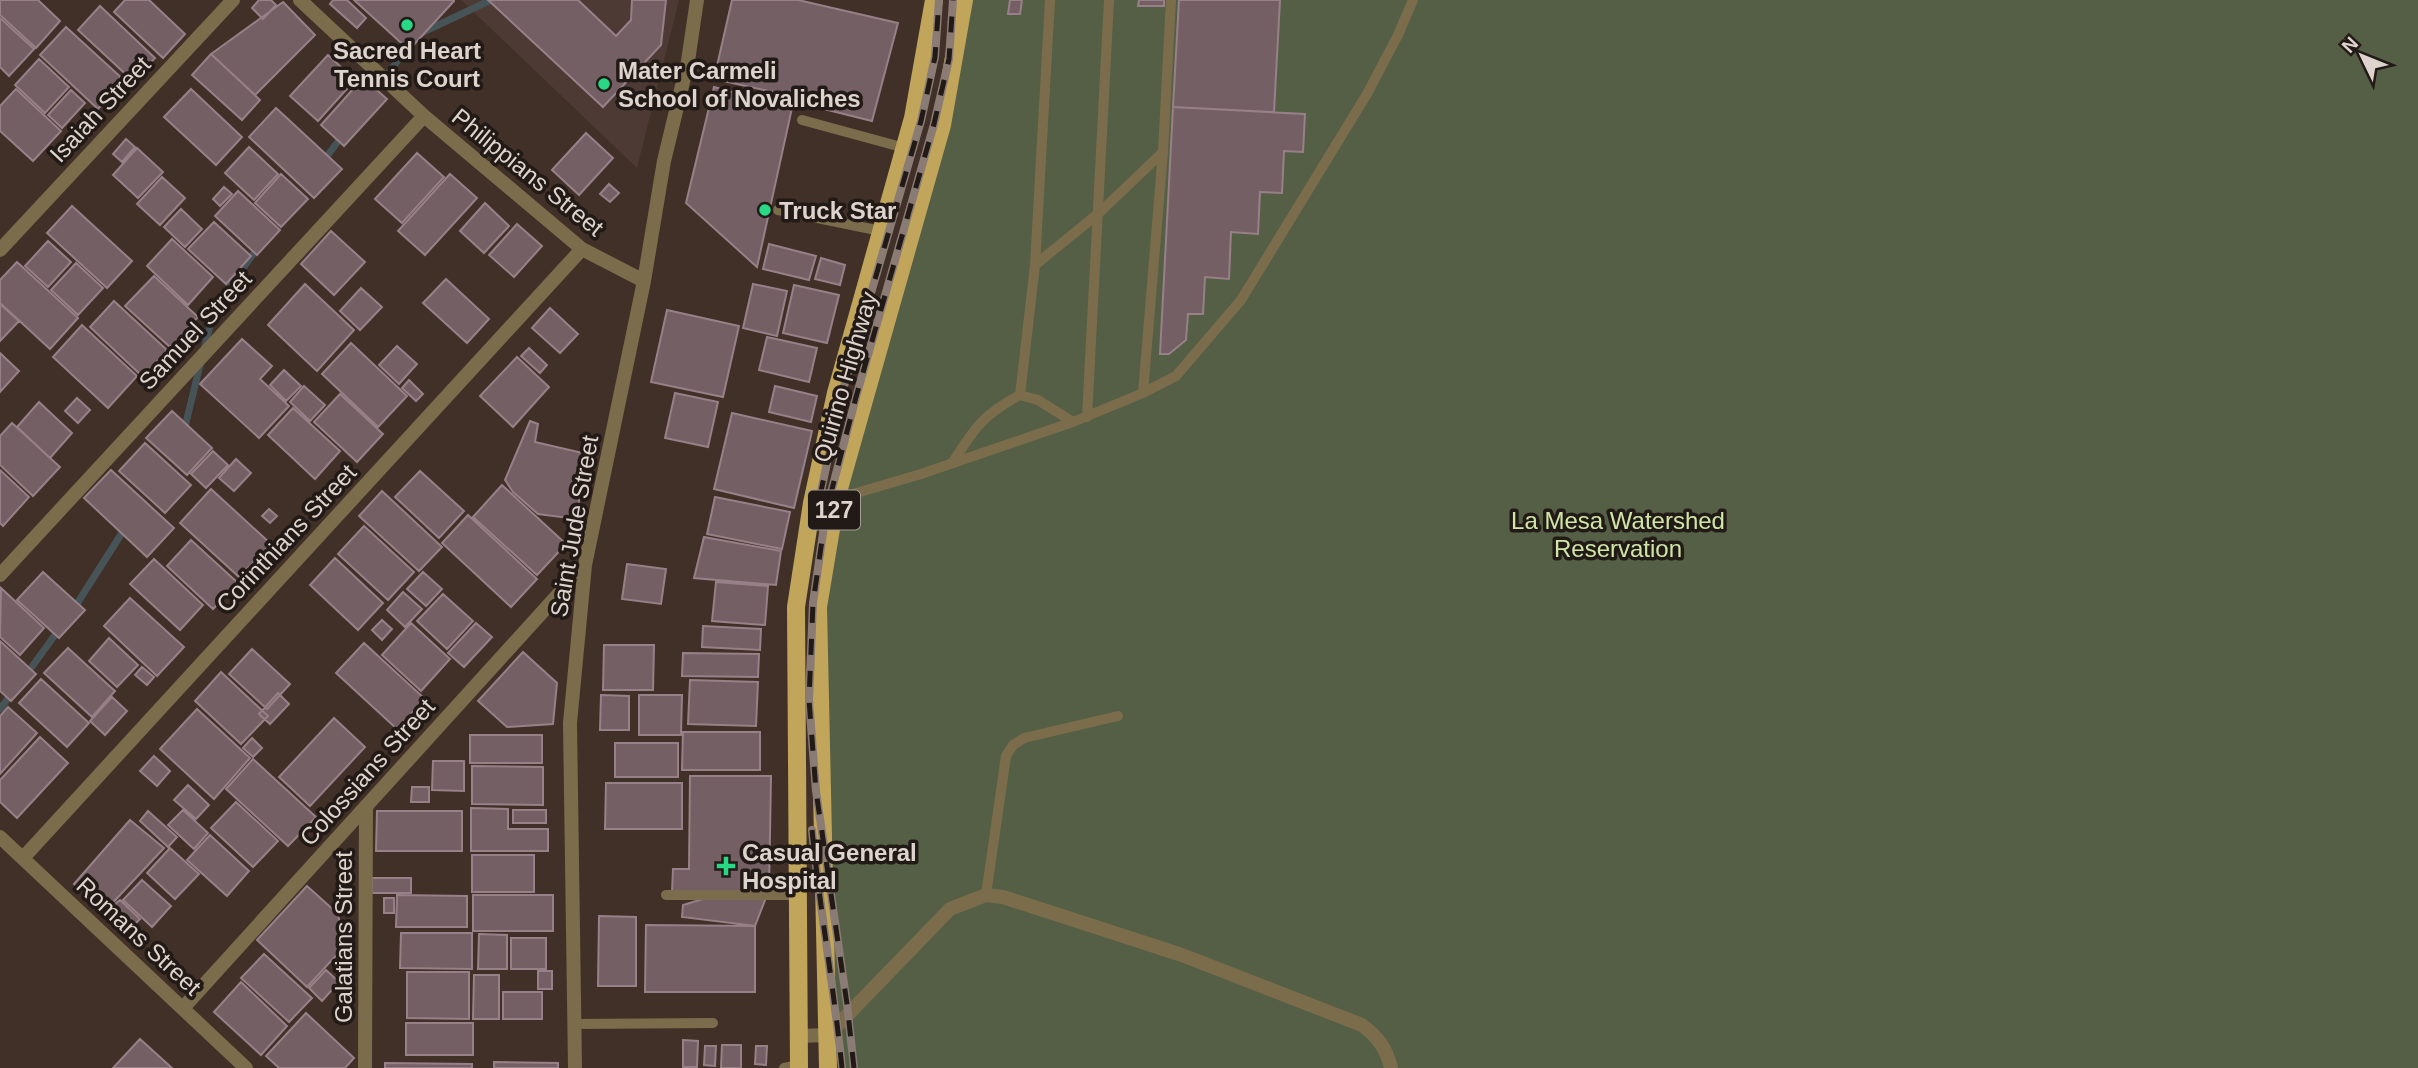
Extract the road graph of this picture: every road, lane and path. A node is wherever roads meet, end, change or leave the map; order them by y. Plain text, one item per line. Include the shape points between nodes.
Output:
1 (233, 0) edge
2 (300, 0) edge
3 (697, 0) edge
4 (934, 0) edge
5 (964, 0) edge
6 (1050, 0) edge
7 (1109, 0) edge
8 (1171, 0) edge
9 (1413, 0) edge
10 (424, 116) junction
11 (802, 120) dead end
12 (905, 148) junction
13 (1163, 152) junction
14 (778, 210) dead end
15 (1099, 213) junction
16 (881, 231) junction
17 (582, 249) junction
18 (0, 250) edge
19 (1035, 265) junction
20 (644, 281) junction
21 (1143, 393) junction
22 (1020, 395) junction
23 (1087, 416) junction
24 (1073, 422) junction
25 (953, 462) junction
26 (836, 499) junction
27 (812, 503) junction
28 (585, 565) junction
29 (0, 575) edge
30 (1118, 716) dead end
31 (366, 806) junction
32 (0, 837) edge
33 (23, 858) junction
34 (666, 895) dead end
35 (797, 895) junction
36 (986, 895) junction
37 (183, 1008) junction
38 (713, 1023) dead end
39 (574, 1024) junction
40 (798, 1035) junction
41 (828, 1035) junction
42 (794, 1067) edge
43 (246, 1068) edge
44 (365, 1068) edge
45 (575, 1068) edge
46 (828, 1068) edge
47 (1391, 1068) edge

1 - 18 street, Isaiah Street
2 - 10 street, Philippians Street
3 - 20 street, Saint Jude Street
4 - 12 main road, Quirino Highway / 127
5 - 26 main road, Quirino Highway / 127 via 942,125
6 - 19 lane
7 - 15 lane
8 - 13 lane
9 - 21 lane via 1367,94 1241,300 1176,376
10 - 17 street, Philippians Street
10 - 29 street, Samuel Street
11 - 12 lane
12 - 16 main road, Quirino Highway / 127
13 - 15 lane
13 - 21 lane
14 - 16 lane
15 - 19 lane
15 - 23 lane
16 - 27 main road, Quirino Highway / 127 via 836,393
17 - 20 street, Philippians Street
17 - 33 street, Corinthians Street
19 - 22 lane
20 - 28 street, Saint Jude Street
21 - 23 lane
22 - 24 lane via 1038,400
22 - 25 lane via 980,421
23 - 24 lane
24 - 25 lane
25 - 26 lane
26 - 27 lane
26 - 41 main road, Quirino Highway / 127 via 818,607
27 - 35 main road, Quirino Highway / 127 via 796,607
28 - 31 street, Colossians Street
28 - 39 street, Saint Jude Street via 570,723
30 - 36 lane via 1024,738 1013,745 1006,756
31 - 37 street, Colossians Street
31 - 44 street, Galatians Street
32 - 33 street, Romans Street
33 - 37 street, Romans Street
34 - 35 lane
35 - 40 main road, Quirino Highway / 127
36 - 41 street via 950,909
36 - 47 street via 1182,955 1362,1025 1385,1047
37 - 43 street, Romans Street
38 - 39 lane
39 - 45 street, Saint Jude Street
40 - 41 street
40 - 42 main road, Quirino Highway / 127
41 - 46 main road, Quirino Highway / 127

